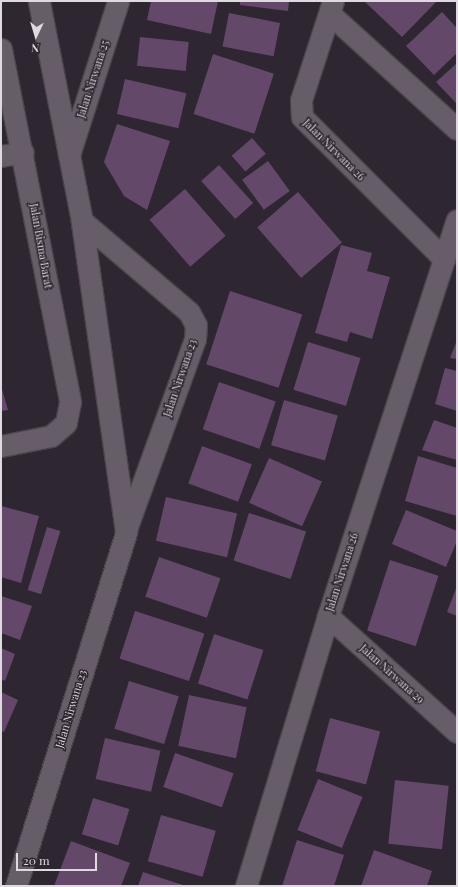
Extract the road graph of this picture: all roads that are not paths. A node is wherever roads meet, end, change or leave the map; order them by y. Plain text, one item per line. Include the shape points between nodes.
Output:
1 (39, 1) edge
2 (118, 1) edge
3 (331, 7) edge
4 (1, 49) edge
5 (457, 129) edge
6 (23, 152) junction
7 (1, 156) edge
8 (68, 158) junction
9 (82, 220) junction
10 (457, 220) edge
11 (444, 259) junction
12 (1, 446) edge
13 (126, 532) junction
14 (328, 616) junction
15 (457, 732) edge
16 (16, 886) edge
17 (246, 886) edge

1 - 8 street, Jalan Nirwana 23
2 - 8 street, Jalan Nirwana 25
3 - 5 street, Jalan Nirwana 26
3 - 11 street, Jalan Nirwana 26 via 301,100 302,117
4 - 6 street, Jalan Bisma Barat
6 - 7 street
6 - 12 street, Jalan Bisma Barat via 70,402 66,423 50,436
8 - 9 street, Jalan Nirwana 23
9 - 13 street, Jalan Nirwana 23
9 - 13 street, Jalan Nirwana 23 via 189,312 196,325 195,339
10 - 11 street, Jalan Nirwana 26
11 - 14 street, Jalan Nirwana 26
13 - 16 street, Jalan Nirwana 23
14 - 15 street, Jalan Nirwana 29
14 - 17 street, Jalan Nirwana 26

